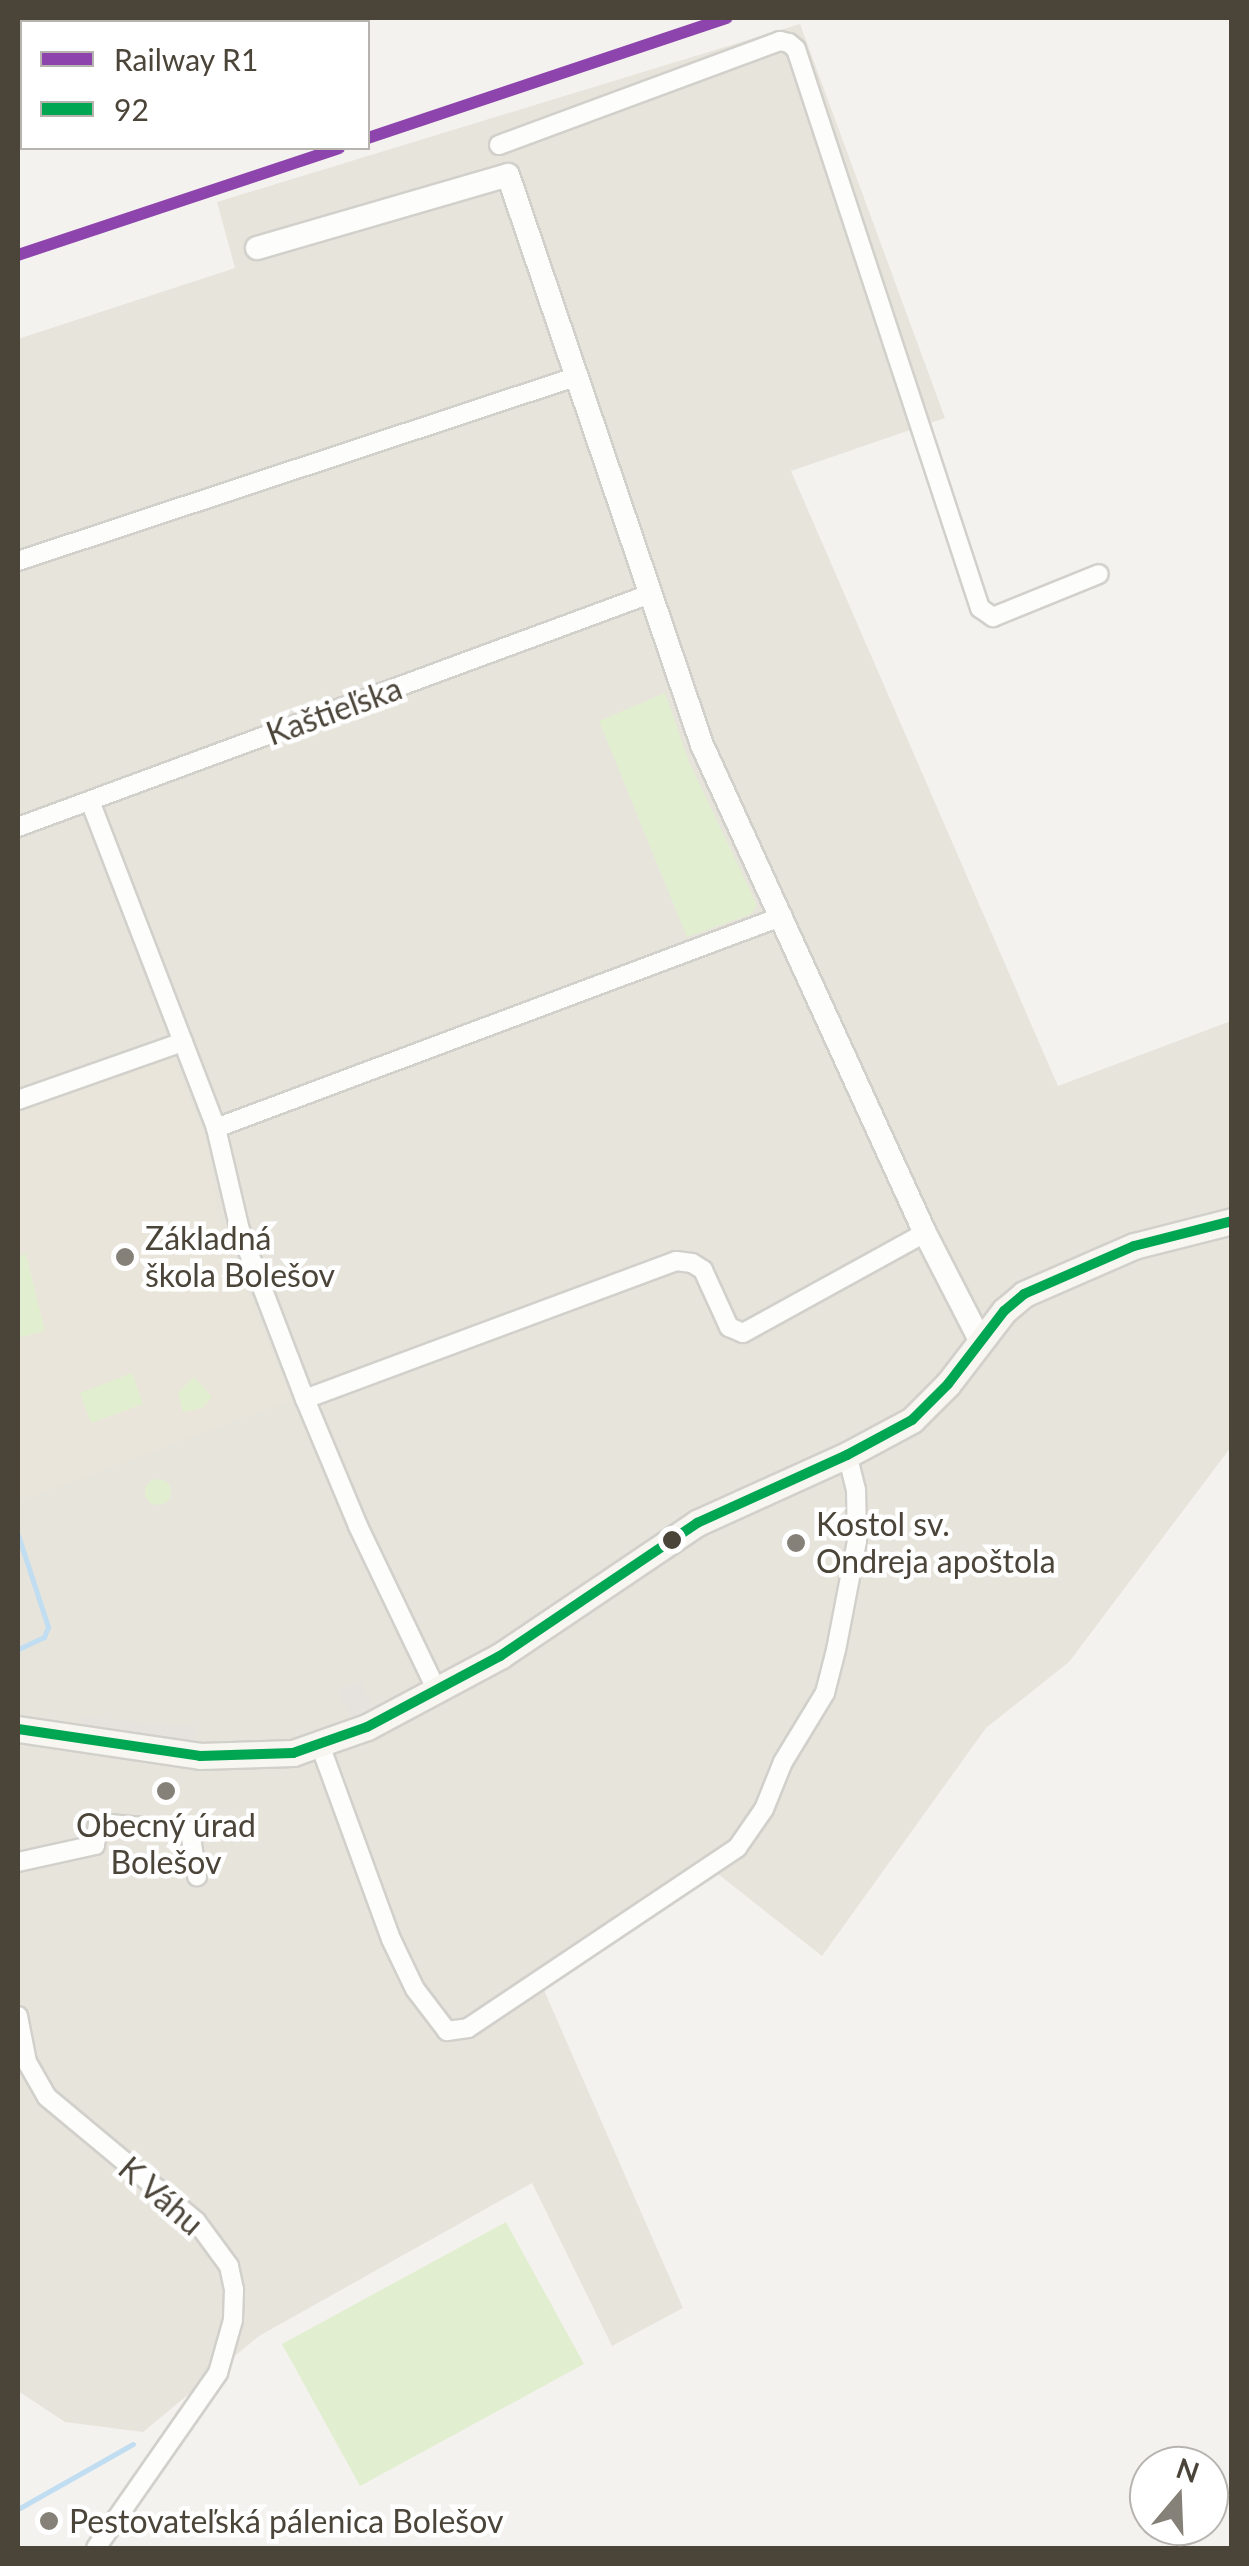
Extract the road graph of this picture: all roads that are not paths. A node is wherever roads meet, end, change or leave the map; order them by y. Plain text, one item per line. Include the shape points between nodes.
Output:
1 (499, 145) dead end
2 (256, 248) dead end
3 (576, 378) junction
4 (18, 562) edge
5 (1099, 574) dead end
6 (650, 594) junction
7 (90, 800) junction
8 (18, 828) edge
9 (783, 916) junction
10 (182, 1042) junction
11 (18, 1100) edge
12 (216, 1128) junction
13 (1232, 1221) edge
14 (925, 1233) junction
15 (980, 1340) junction
16 (305, 1400) junction
17 (847, 1455) junction
18 (438, 1693) junction
19 (18, 1729) edge
20 (320, 1746) junction
21 (18, 1862) edge
22 (197, 1876) dead end
23 (18, 2016) edge
24 (96, 2548) edge

1 - 5 street via 789,43 980,608 993,617
2 - 3 street via 508,175
3 - 4 street
3 - 6 street
6 - 7 street, Kaštieľska
6 - 9 street via 702,745
7 - 8 street, Kaštieľska
7 - 10 street
9 - 12 street
9 - 14 street
10 - 11 street
10 - 12 street
12 - 16 street via 240,1230
13 - 15 main road via 1134,1246 1048,1280 1013,1303
14 - 15 street
14 - 16 street via 743,1333 729,1327 703,1270 676,1261
15 - 17 main road via 931,1404
16 - 18 street
17 - 18 main road via 697,1523
17 - 20 street via 857,1541 836,1650 825,1693 783,1762 764,1809 737,1848 468,2028 448,2031 416,1989
18 - 20 main road
19 - 20 main road via 200,1756
21 - 22 street via 95,1845 98,1822 190,1831
23 - 24 street, K Váhu via 27,2062 47,2096 196,2221 229,2266 234,2290 218,2374

